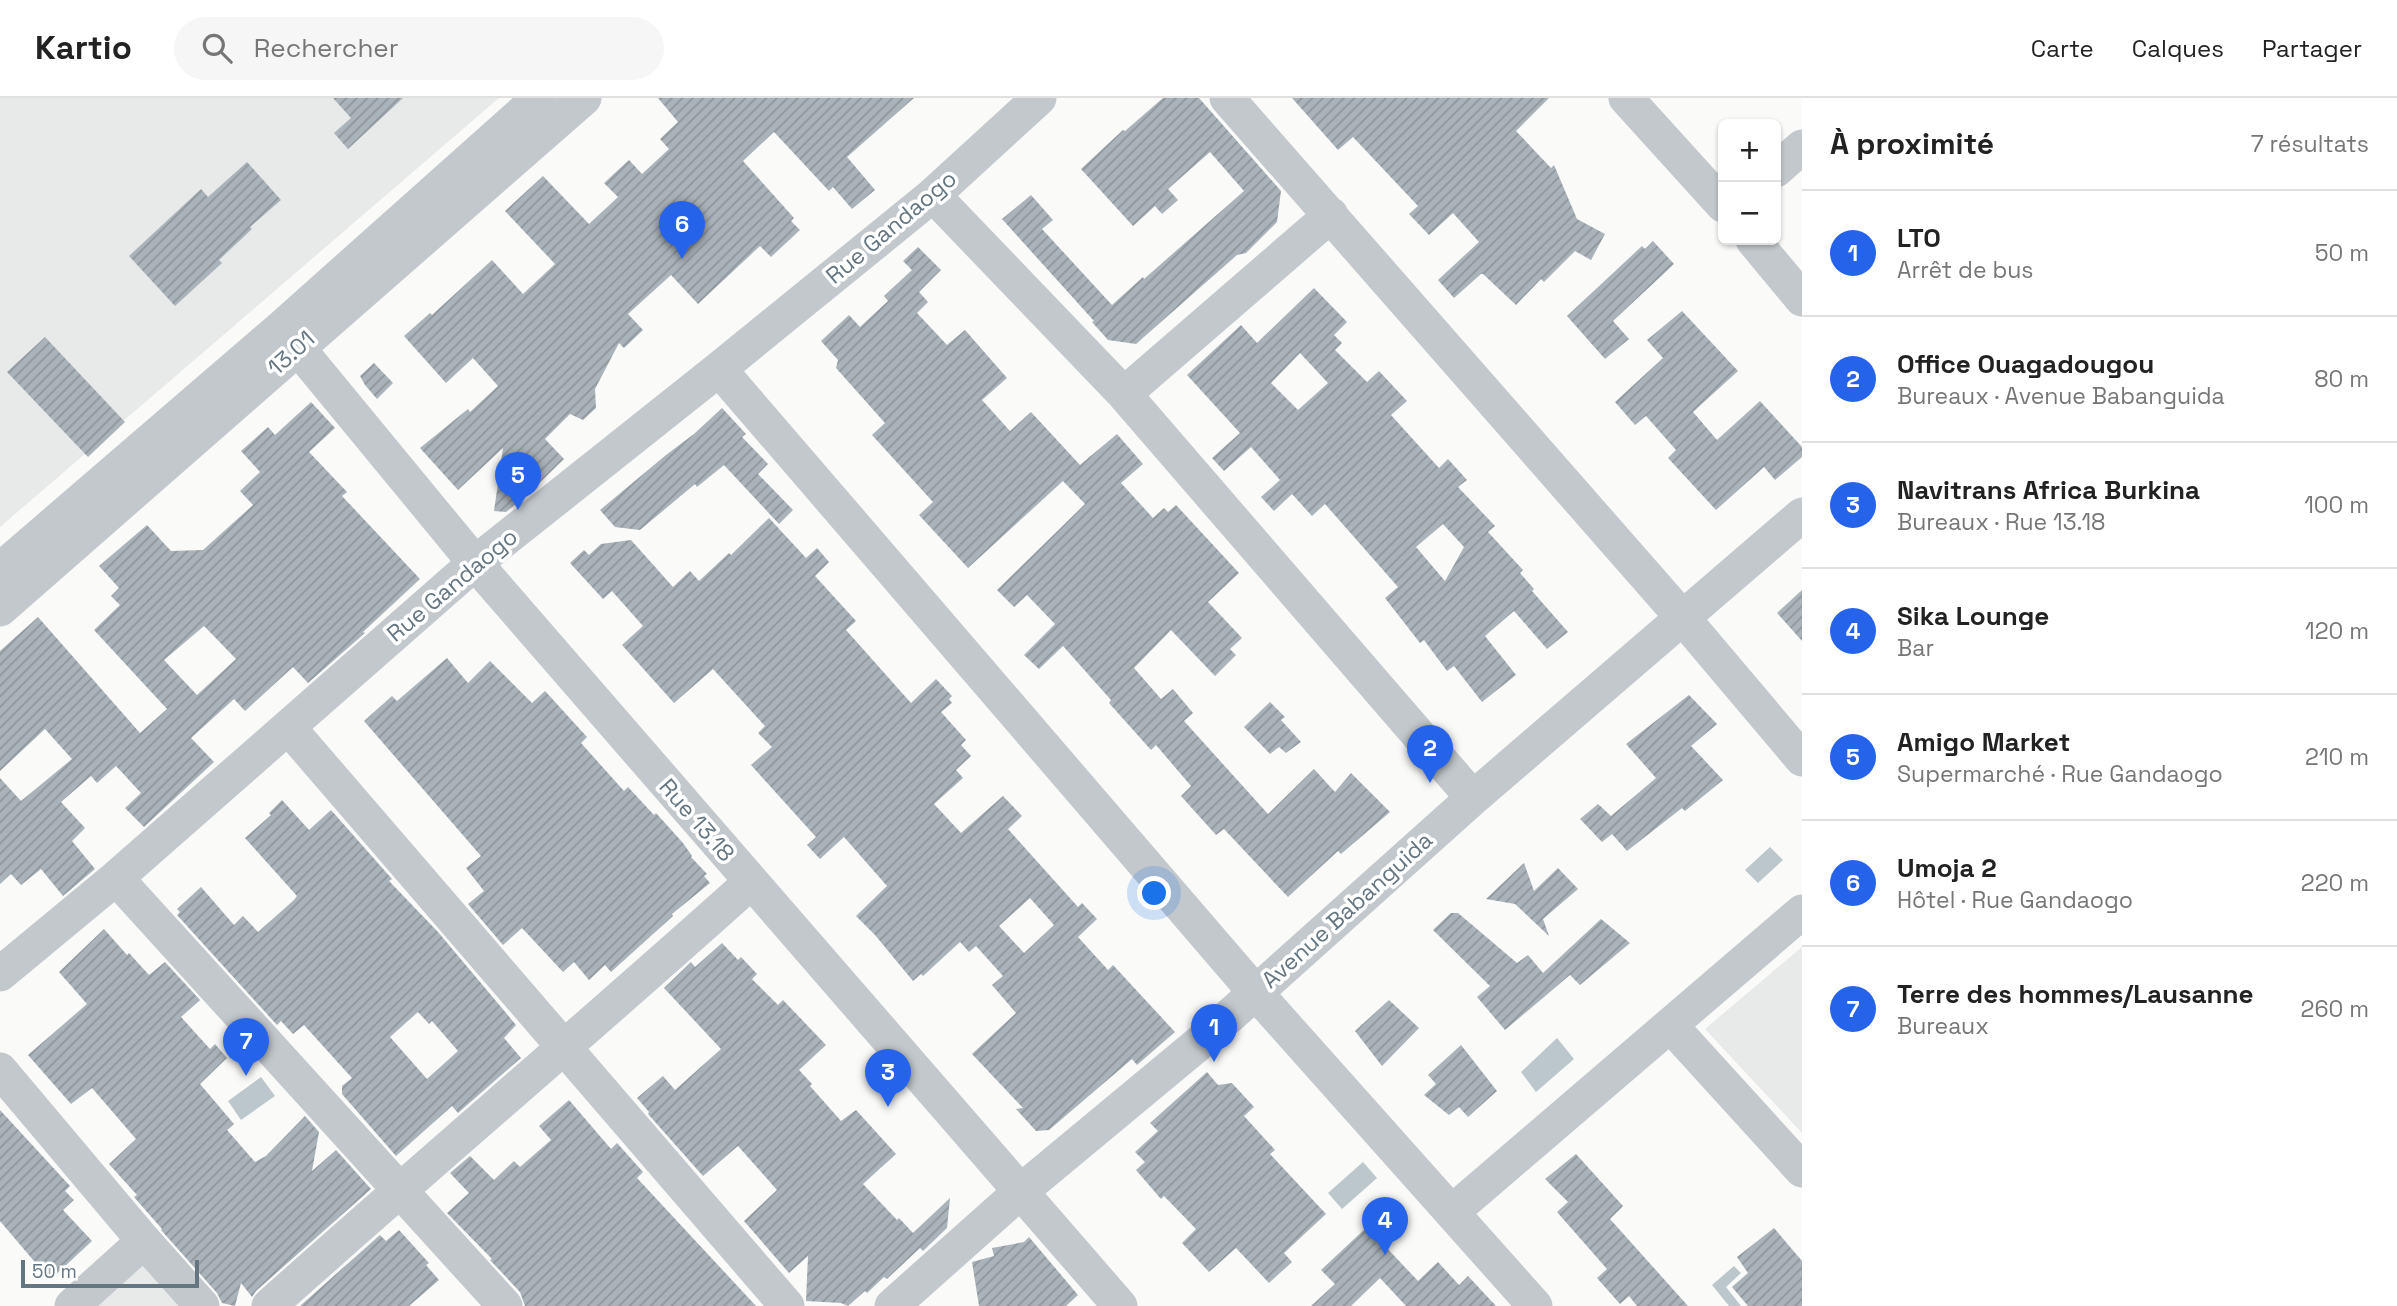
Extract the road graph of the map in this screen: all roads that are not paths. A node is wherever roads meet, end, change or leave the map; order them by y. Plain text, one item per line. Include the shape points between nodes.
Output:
1 (538, 98) edge
2 (584, 98) edge
3 (1040, 98) edge
4 (1227, 98) edge
5 (1626, 98) edge
6 (1802, 146) edge
7 (1781, 165) edge
8 (933, 195) junction
9 (1718, 199) edge
10 (1331, 215) junction
11 (1757, 245) edge
12 (1802, 299) edge
13 (288, 338) junction
14 (719, 369) junction
15 (1124, 394) junction
16 (1802, 515) edge
17 (475, 563) junction
18 (0, 570) edge
19 (0, 609) edge
20 (1682, 617) junction
21 (288, 727) junction
22 (1802, 759) edge
23 (1473, 798) junction
24 (116, 878) junction
25 (751, 882) junction
26 (1802, 912) edge
27 (0, 974) edge
28 (1255, 992) junction
29 (1670, 1025) junction
30 (566, 1048) junction
31 (0, 1070) edge
32 (1802, 1170) edge
33 (400, 1189) junction
34 (1020, 1192) junction
35 (1452, 1212) junction
36 (144, 1241) junction
37 (72, 1306) edge
38 (202, 1306) edge
39 (270, 1306) edge
40 (505, 1306) edge
41 (787, 1306) edge
42 (892, 1306) edge
43 (1120, 1306) edge
44 (1535, 1306) edge

1 - 13 street, 13.01
2 - 13 street, 13.01 via 533,145
3 - 8 street, Rue Gandaogo
4 - 10 street
5 - 9 street
6 - 7 street
8 - 14 street, Rue Gandaogo
8 - 15 street
10 - 15 street
10 - 20 street
11 - 12 street
13 - 17 street, Rue 13.18
13 - 18 street, 13.01
13 - 19 street, 13.01 via 185,449
14 - 17 street, Rue Gandaogo
14 - 28 street
15 - 23 street
16 - 20 street, Avenue Babanguida
17 - 21 street, Rue Gandaogo
17 - 25 street, Rue 13.18
20 - 22 street
20 - 23 street, Avenue Babanguida
21 - 24 street, Rue Gandaogo
21 - 30 street
23 - 28 street, Avenue Babanguida
24 - 27 street, Rue Gandaogo
24 - 33 street
25 - 30 street
25 - 34 street, Rue 13.18
26 - 29 street
28 - 34 street, Avenue Babanguida
28 - 35 street
29 - 32 street
29 - 35 street
30 - 33 street
30 - 41 street
31 - 36 street
33 - 39 street
33 - 40 street
34 - 42 street, Avenue Babanguida
34 - 43 street, Rue 13.18
35 - 44 street
36 - 37 street
36 - 38 street

